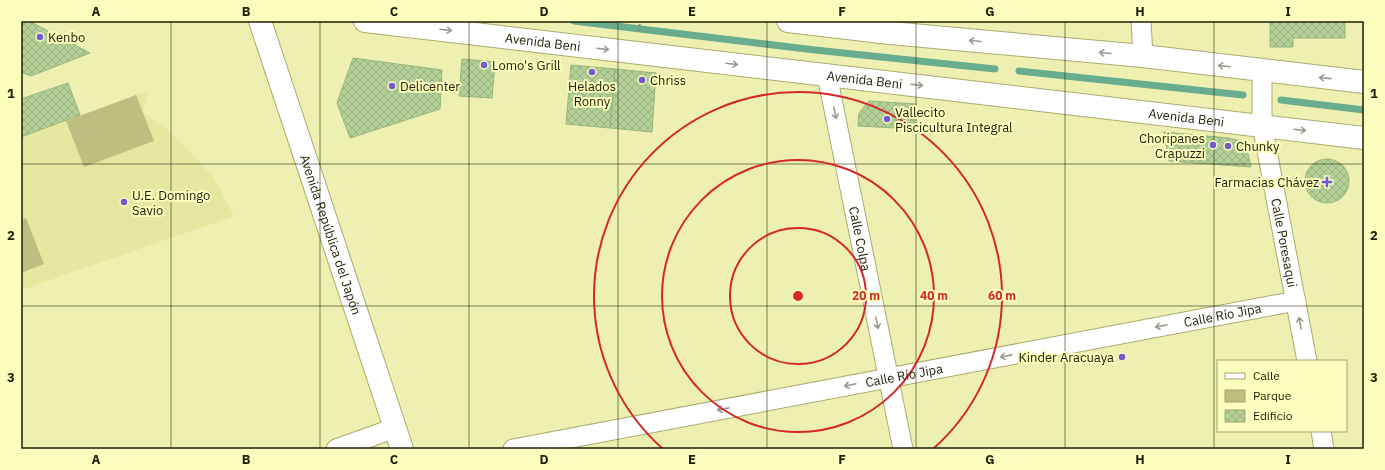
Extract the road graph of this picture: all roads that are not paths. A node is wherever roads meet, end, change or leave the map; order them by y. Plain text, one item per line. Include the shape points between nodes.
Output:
1 (260, 21) edge
2 (365, 21) edge
3 (788, 21) edge
4 (1141, 21) edge
5 (890, 27) edge
6 (1143, 56) junction
7 (1262, 71) junction
8 (827, 75) junction
9 (1364, 82) edge
10 (1262, 125) junction
11 (1364, 138) edge
12 (1296, 301) junction
13 (1307, 360) edge
14 (888, 378) junction
15 (395, 428) junction
16 (1321, 432) edge
17 (336, 449) edge
18 (402, 449) edge
19 (513, 449) edge
20 (903, 449) edge
21 (1324, 449) edge

1 - 15 street, Avenida República del Japón
2 -> 8 street, Avenida Beni
3 - 5 street
4 - 6 street
6 -> 5 street
7 -> 6 street
9 -> 7 street
7 - 10 street, Calle Poresaqui
8 -> 10 street, Avenida Beni
8 -> 14 street, Calle Colpa
10 -> 11 street, Avenida Beni
10 - 12 street, Calle Poresaqui
13 -> 12 street, Calle Poresaqui
12 -> 14 street, Calle Río Jipa
14 -> 19 street, Calle Río Jipa
14 - 20 street, Calle Colpa
15 - 17 street
15 - 18 street, Avenida República del Japón
16 - 21 street

